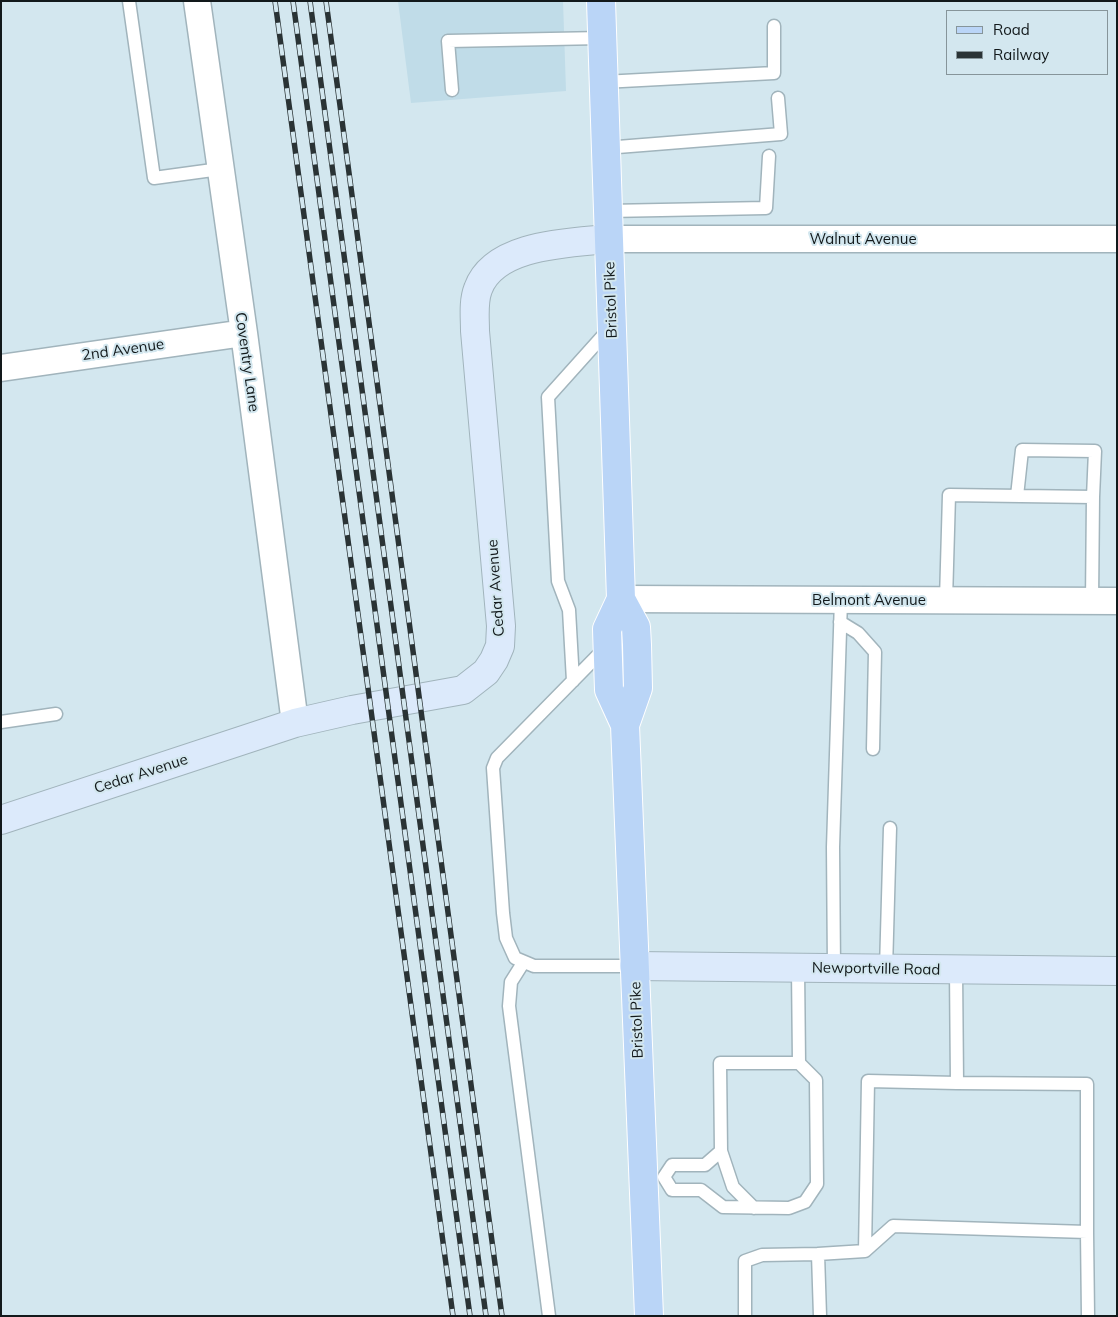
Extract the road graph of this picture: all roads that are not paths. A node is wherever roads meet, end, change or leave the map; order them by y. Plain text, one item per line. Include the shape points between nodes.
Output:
1 (129, 1) edge
2 (197, 1) edge
3 (601, 1) edge
4 (774, 26) dead end
5 (602, 38) junction
6 (603, 82) junction
7 (452, 90) dead end
8 (778, 98) dead end
9 (605, 148) junction
10 (769, 156) dead end
11 (220, 169) junction
12 (608, 211) junction
13 (608, 239) junction
14 (1117, 239) edge
15 (612, 326) junction
16 (244, 333) junction
17 (1, 368) edge
18 (1017, 496) junction
19 (1093, 497) junction
20 (621, 598) junction
21 (946, 600) junction
22 (1104, 601) edge
23 (840, 611) junction
24 (608, 646) junction
25 (573, 681) junction
26 (56, 714) dead end
27 (1, 722) edge
28 (295, 724) junction
29 (626, 725) junction
30 (873, 749) dead end
31 (1, 820) edge
32 (890, 828) dead end
33 (523, 964) junction
34 (634, 966) junction
35 (798, 968) junction
36 (834, 969) junction
37 (886, 970) junction
38 (956, 970) junction
39 (1117, 971) edge
40 (799, 1063) junction
41 (957, 1083) junction
42 (721, 1151) junction
43 (654, 1177) junction
44 (754, 1208) junction
45 (1087, 1232) junction
46 (865, 1251) junction
47 (818, 1254) junction
48 (549, 1316) edge
49 (648, 1316) edge
50 (745, 1316) edge
51 (820, 1316) edge
52 (1088, 1316) edge

1 - 11 lane via 154,178
2 - 11 street, Coventry Lane
3 - 5 main road, Bristol Pike
4 - 6 lane via 774,73
5 - 6 main road, Bristol Pike
5 - 7 lane via 448,41
6 - 9 main road, Bristol Pike
8 - 9 lane via 781,134
9 - 12 main road, Bristol Pike
10 - 12 lane via 766,208
11 - 16 street, Coventry Lane
12 - 13 main road, Bristol Pike
13 - 14 street, Walnut Avenue
13 - 15 main road, Bristol Pike
13 - 28 main road, Cedar Avenue via 553,245 511,256 487,273 478,288 474,306 475,331 501,626 500,646 486,672 463,690
15 - 20 main road, Bristol Pike
15 - 25 lane via 548,397 558,581 569,610
16 - 17 street, 2nd Avenue
16 - 28 street, Coventry Lane
18 - 19 lane
18 - 19 lane via 1022,450 1095,451
18 - 21 lane via 949,495
19 - 22 lane
20 - 23 street, Belmont Avenue
20 - 24 main road, Bristol Pike via 607,629
20 - 29 main road, Bristol Pike via 636,627 638,688
21 - 22 street, Belmont Avenue
21 - 23 street, Belmont Avenue
23 - 30 lane via 876,652
23 - 36 lane via 833,847
24 - 25 lane
24 - 29 main road, Bristol Pike via 609,690
25 - 33 lane via 498,758 493,768 506,938 515,958
26 - 27 lane
28 - 31 main road, Cedar Avenue
29 - 34 main road, Bristol Pike
32 - 37 lane
33 - 34 lane
33 - 48 lane via 511,982 509,1006
34 - 35 main road, Newportville Road
34 - 43 main road, Bristol Pike
35 - 36 main road, Newportville Road
35 - 40 lane
36 - 37 main road, Newportville Road
37 - 38 main road, Newportville Road
38 - 39 main road, Newportville Road
38 - 41 lane
40 - 42 lane via 720,1063
40 - 44 lane via 816,1080 817,1184 805,1202 789,1208
41 - 45 lane via 1087,1084
41 - 46 lane via 868,1081
42 - 43 lane via 705,1165 672,1164
42 - 44 lane via 733,1187
43 - 44 lane via 672,1190 701,1190 723,1207
43 - 49 main road, Bristol Pike
45 - 46 lane via 893,1226
45 - 52 lane
46 - 47 lane
47 - 50 lane via 762,1255 745,1262
47 - 51 lane

